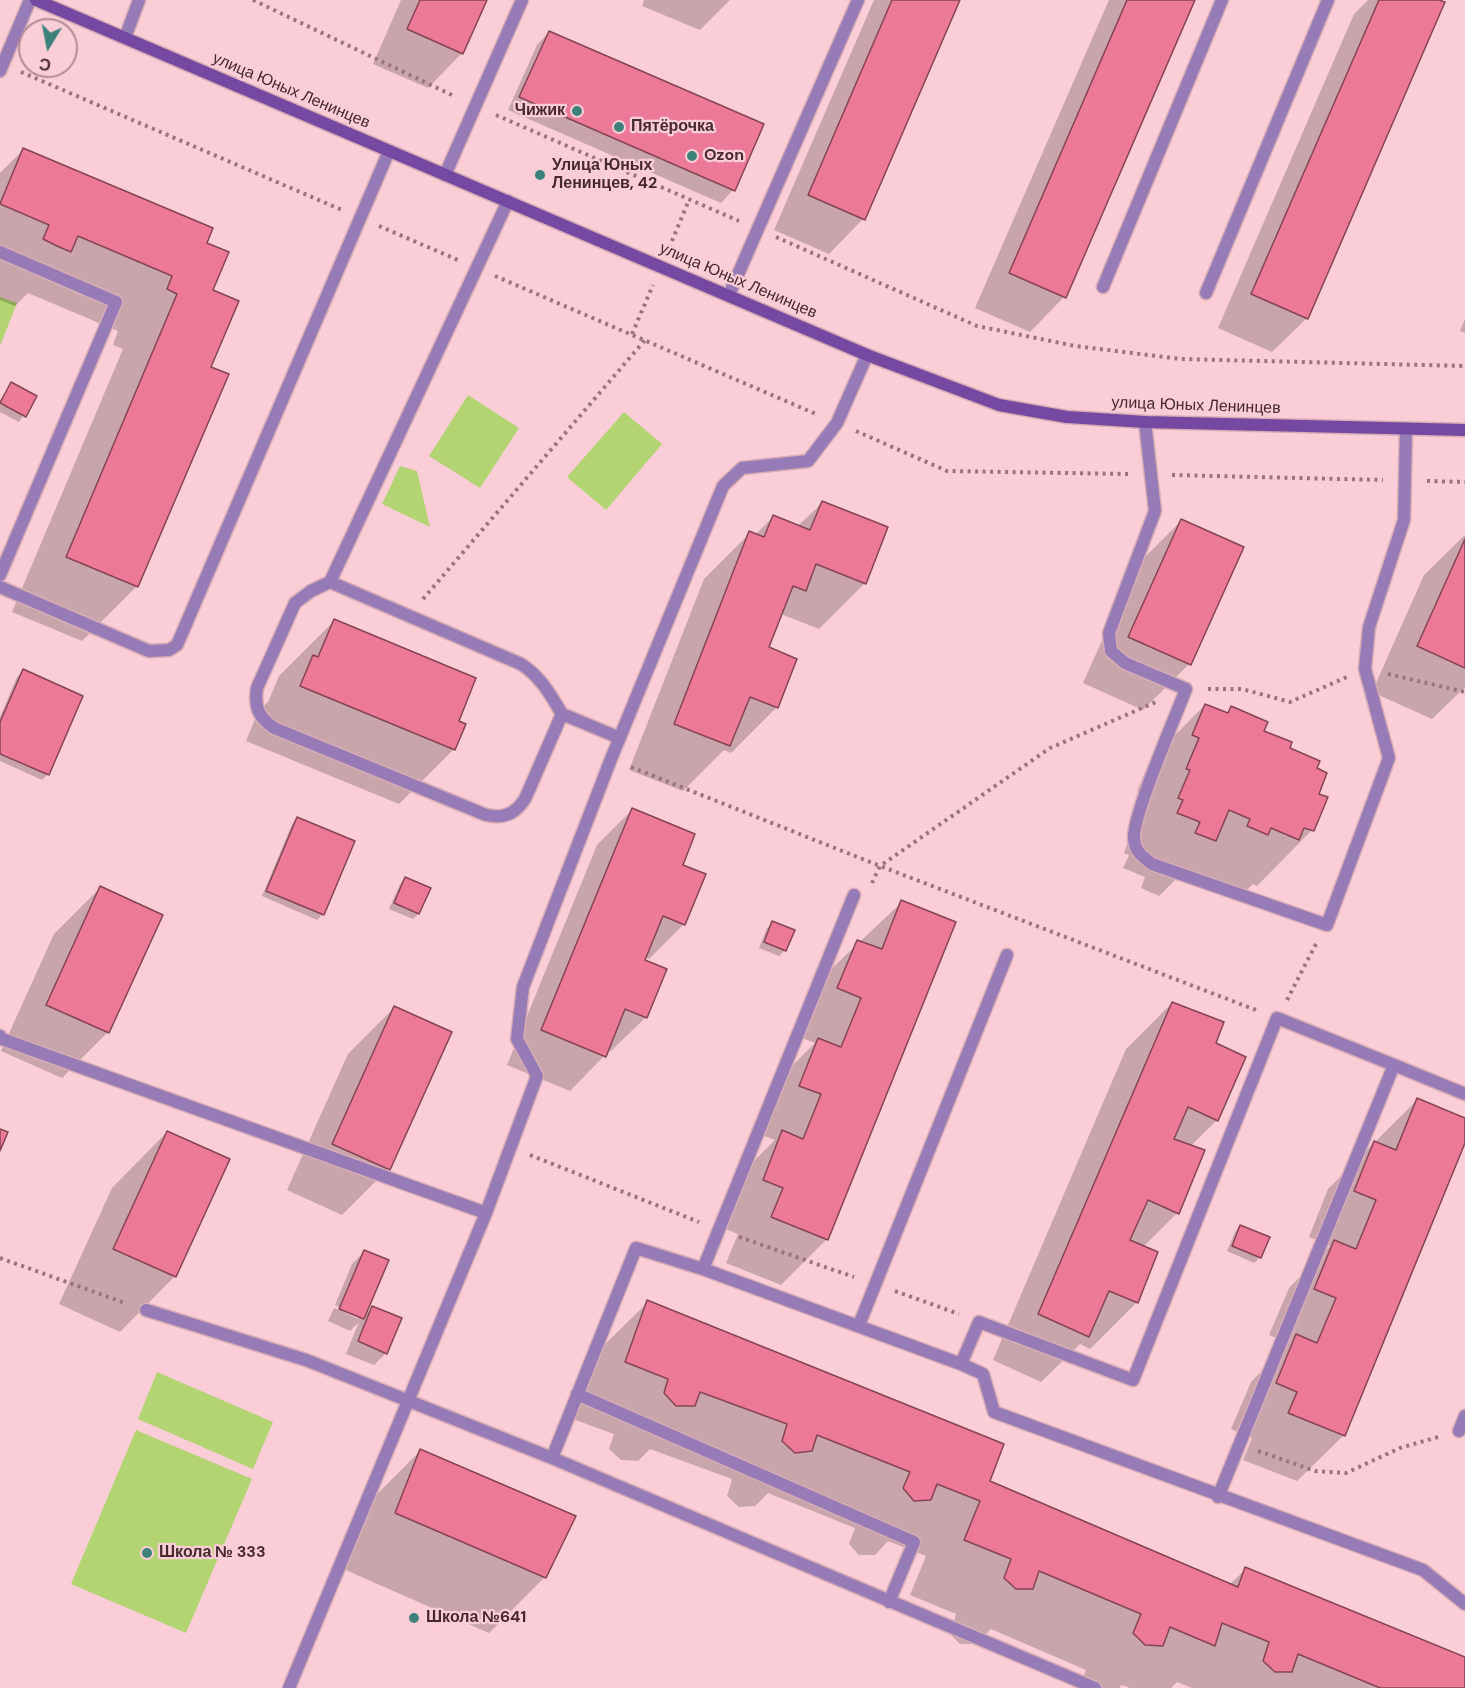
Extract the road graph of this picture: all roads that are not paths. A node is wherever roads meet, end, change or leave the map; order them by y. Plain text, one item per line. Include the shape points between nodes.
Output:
1 (30, 0) edge
2 (36, 0) edge
3 (139, 0) edge
4 (522, 0) edge
5 (858, 0) edge
6 (1222, 0) edge
7 (1328, 0) edge
8 (125, 38) junction
9 (2, 68) edge
10 (389, 151) junction
11 (445, 174) junction
12 (508, 201) junction
13 (0, 252) edge
14 (1102, 287) dead end
15 (1206, 292) dead end
16 (729, 295) junction
17 (867, 355) junction
18 (1145, 422) junction
19 (1406, 429) junction
20 (1465, 430) edge
21 (0, 576) edge
22 (330, 582) junction
23 (0, 587) edge
24 (561, 714) junction
25 (620, 738) junction
26 (854, 895) dead end
27 (1007, 955) dead end
28 (1, 1040) edge
29 (1394, 1065) junction
30 (1465, 1094) edge
31 (486, 1213) junction
32 (703, 1269) junction
33 (146, 1310) road end
34 (859, 1325) junction
35 (961, 1364) junction
36 (577, 1394) junction
37 (406, 1401) junction
38 (1465, 1416) edge
39 (1459, 1431) road end
40 (552, 1458) junction
41 (1218, 1497) junction
42 (889, 1602) junction
43 (1465, 1604) edge
44 (289, 1688) edge
45 (1095, 1688) edge

1 - 9 lane
2 - 8 main road, улица Юных Ленинцев
3 - 8 lane
4 - 11 lane
5 - 16 lane
6 - 14 lane
7 - 15 lane
8 - 10 main road, улица Юных Ленинцев
10 - 11 main road, улица Юных Ленинцев
10 - 23 lane via 177,645 169,650 149,651
11 - 12 main road, улица Юных Ленинцев
12 - 16 main road, улица Юных Ленинцев
12 - 22 lane
13 - 21 lane via 116,302
16 - 17 main road, улица Юных Ленинцев
17 - 18 main road, улица Юных Ленинцев via 999,405 1067,417
17 - 25 lane via 837,423 808,461 742,468 723,486
18 - 19 main road, улица Юных Ленинцев
18 - 19 lane via 1155,511 1109,633 1111,651 1125,663 1186,689 1145,797 1134,837 1137,852 1152,864 1327,925 1389,758 1365,669 1369,627 1404,520
19 - 20 main road, улица Юных Ленинцев
22 - 24 lane via 520,664 545,685
22 - 24 lane via 295,603 257,688 257,711 273,728 497,818 519,809
24 - 25 lane
25 - 31 lane via 523,987 517,1039 537,1076
26 - 32 lane
27 - 34 lane
28 - 31 lane
29 - 30 lane
29 - 35 lane via 1277,1018 1133,1380 979,1322
29 - 41 lane
31 - 37 lane
32 - 34 lane
32 - 36 lane via 636,1248
33 - 37 lane via 306,1360
34 - 35 lane
35 - 41 lane via 983,1374 994,1412
36 - 40 lane
36 - 42 lane via 914,1542
37 - 40 lane
37 - 44 lane
38 - 39 lane
40 - 42 lane
41 - 43 lane via 1423,1570
42 - 45 lane

